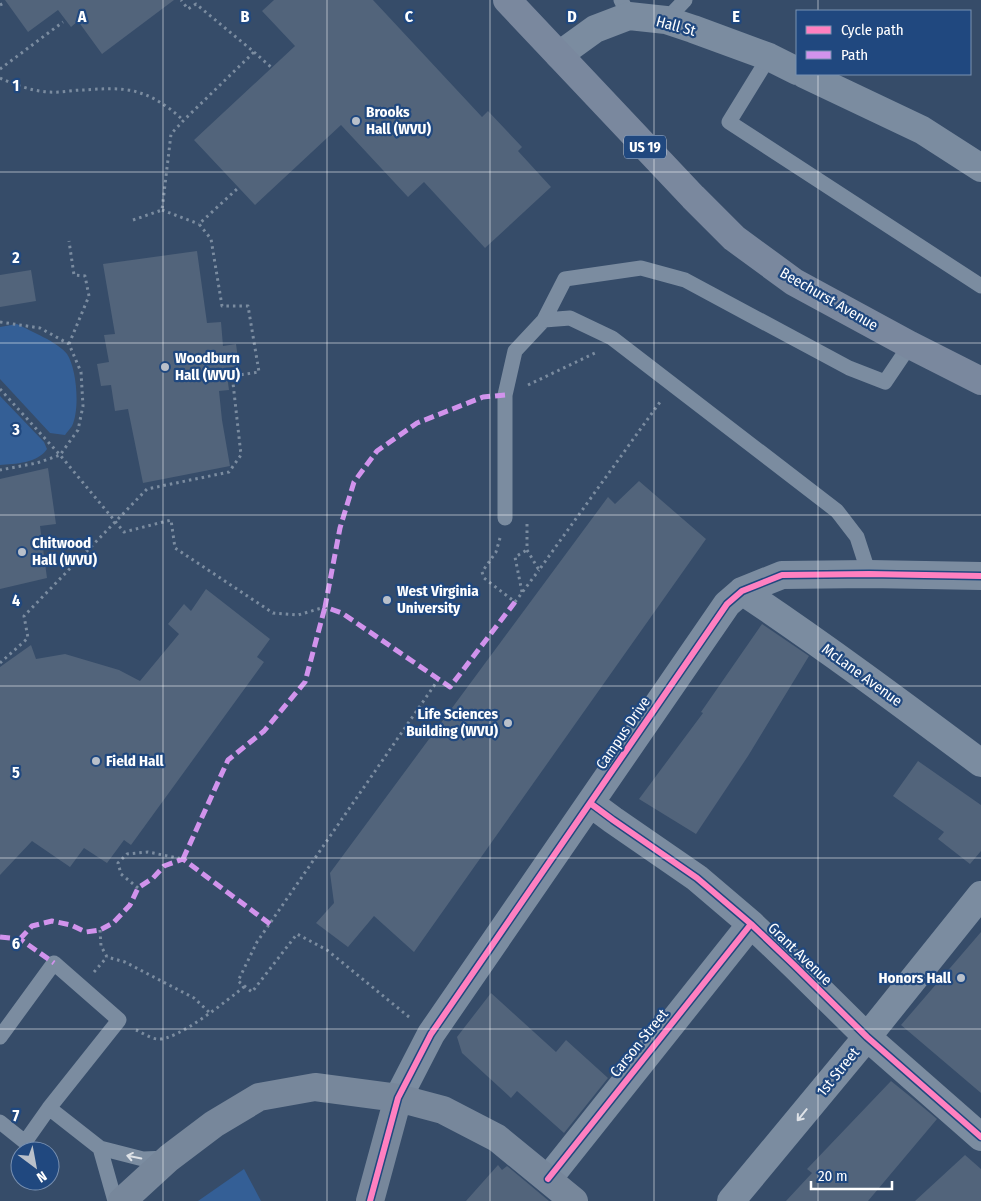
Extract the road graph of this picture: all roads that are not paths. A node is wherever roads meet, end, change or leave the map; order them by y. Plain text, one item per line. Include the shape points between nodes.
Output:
1 (507, 0) edge
2 (685, 0) edge
3 (625, 8) edge
4 (666, 20) junction
5 (559, 55) junction
6 (769, 57) junction
7 (796, 70) edge
8 (806, 75) edge
9 (981, 168) edge
10 (981, 286) edge
11 (544, 320) junction
12 (910, 345) junction
13 (981, 381) edge
14 (505, 518) dead end
15 (869, 574) junction
16 (981, 576) edge
17 (742, 591) junction
18 (981, 763) edge
19 (590, 803) junction
20 (981, 895) edge
21 (751, 924) junction
22 (0, 1037) edge
23 (866, 1037) junction
24 (398, 1098) junction
25 (49, 1108) junction
26 (0, 1122) edge
27 (981, 1137) edge
28 (100, 1148) junction
29 (169, 1158) junction
30 (548, 1179) junction
31 (115, 1201) edge
32 (122, 1201) edge
33 (370, 1201) edge
34 (574, 1201) edge
35 (731, 1201) edge

1 - 5 main road, Beechurst Avenue / US 19
2 - 4 lane
3 - 4 street, Hall St
3 - 5 street, Hall St
4 - 6 street, Hall St
5 - 12 main road, Beechurst Avenue / US 19 via 734,238 794,282
6 - 7 street, Hall St
6 - 10 lane via 729,122
8 - 9 street via 922,130
11 - 12 lane via 565,279 641,268 685,280 849,368 885,382
11 - 14 lane via 515,351 505,395
11 - 15 lane via 570,318 612,338 837,511 857,537
12 - 13 main road, Beechurst Avenue / US 19
15 - 16 street, Campus Drive
15 - 17 street, Campus Drive via 782,575
17 - 18 street, McLane Avenue
17 - 19 street, Campus Drive via 727,604
19 - 21 street, Grant Avenue via 697,878
19 - 24 street, Campus Drive via 431,1034
20 - 23 street, 1st Street
21 - 23 street, Grant Avenue
21 - 30 street, Carson Street
22 - 25 lane via 54,963 118,1020
23 - 27 street, Grant Avenue
23 -> 35 street, 1st Street
24 - 29 street via 315,1087 259,1097 214,1124
24 - 30 street via 443,1110 497,1138
24 - 33 street
25 - 26 lane via 25,1142
25 - 28 lane
29 -> 28 lane via 144,1159
28 - 31 lane
29 - 32 street
30 - 34 street

